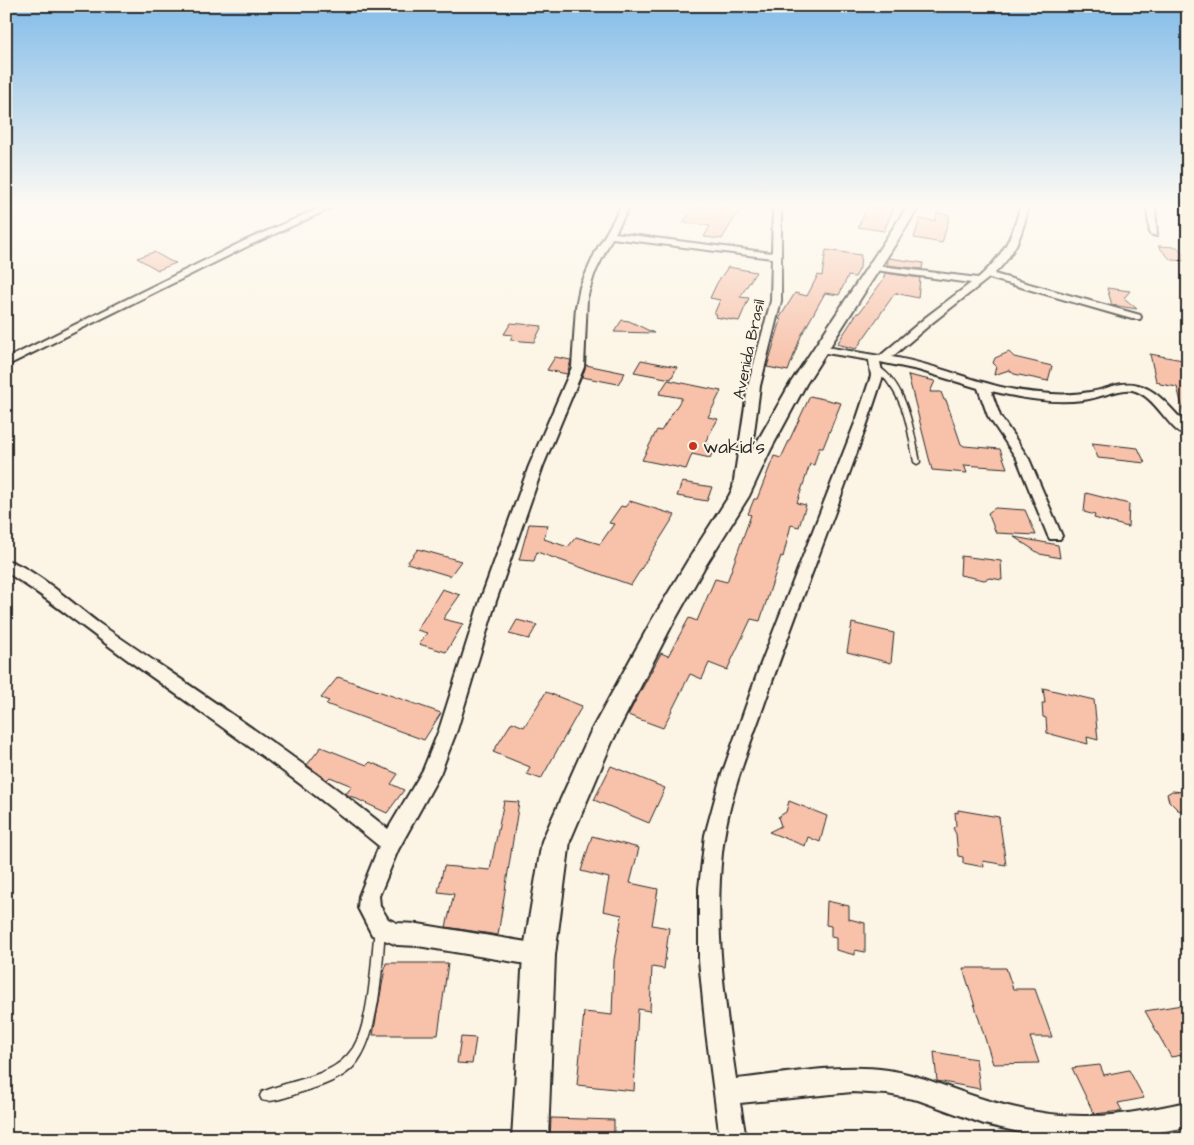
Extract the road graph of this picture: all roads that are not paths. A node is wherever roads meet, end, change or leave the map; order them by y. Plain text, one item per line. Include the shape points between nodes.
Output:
1 (211, 260) edge
2 (598, 260) edge
3 (776, 260) edge
4 (879, 260) edge
5 (1001, 260) edge
6 (875, 267) junction
7 (983, 278) junction
8 (1136, 317) dead end
9 (820, 349) junction
10 (878, 362) junction
11 (6, 363) edge
12 (983, 385) junction
13 (1188, 433) edge
14 (917, 462) dead end
15 (740, 496) junction
16 (1056, 536) dead end
17 (6, 565) edge
18 (391, 843) junction
19 (380, 927) junction
20 (539, 955) junction
21 (726, 1092) junction
22 (266, 1096) dead end
23 (1188, 1114) edge
24 (530, 1139) edge
25 (733, 1139) edge

1 - 11 street
2 - 18 street via 582,297 578,367 523,502 432,774
3 - 15 street, Avenida Brasil via 776,301 754,386
4 - 6 main road
5 - 7 street
6 - 7 street
6 - 9 main road
7 - 8 street
7 - 10 street
9 - 10 street
9 - 15 main road via 780,416
10 - 12 street via 929,369
10 - 14 lane via 897,388
10 - 21 street via 877,376 842,477 744,737 712,853 710,960
12 - 13 street via 1019,396 1052,398 1086,397 1123,387 1136,388 1156,401
12 - 16 street via 994,416 1023,459
15 - 20 main road via 660,626 600,739 575,795 556,840
17 - 18 street via 333,796
18 - 19 street via 369,896 369,908
19 - 20 street via 397,934
19 - 22 lane via 372,1010 358,1050 347,1066 321,1079
20 - 24 main road
21 - 23 street via 852,1080 887,1082 918,1088 1018,1121 1092,1129
21 - 25 street

